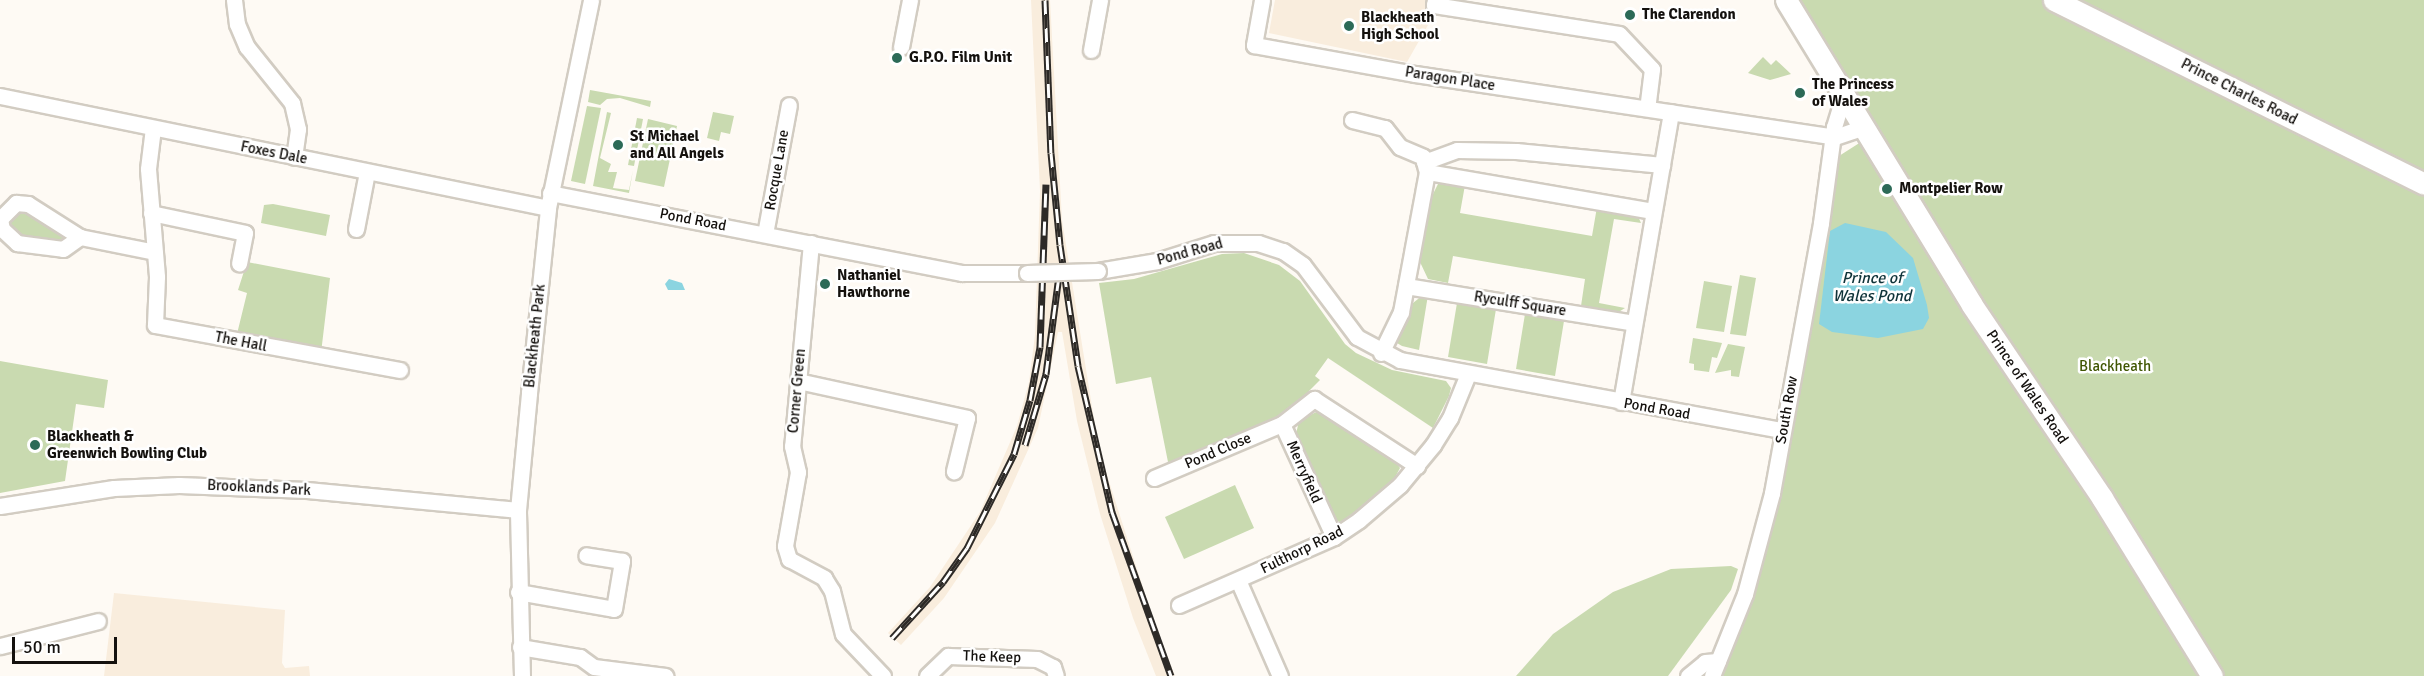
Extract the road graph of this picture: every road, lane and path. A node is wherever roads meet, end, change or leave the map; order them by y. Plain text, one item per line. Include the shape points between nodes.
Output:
1 (234, 0) edge
2 (591, 0) edge
3 (910, 0) edge
4 (1100, 0) edge
5 (1262, 0) edge
6 (1786, 0) edge
7 (2054, 0) edge
8 (1435, 2) edge
9 (900, 47) dead end
10 (1091, 50) dead end
11 (0, 96) edge
12 (1843, 98) junction
13 (789, 105) dead end
14 (1647, 108) junction
15 (1671, 112) junction
16 (1352, 120) dead end
17 (153, 128) junction
18 (1861, 128) junction
19 (1835, 137) junction
20 (294, 157) junction
21 (1662, 165) junction
22 (1426, 167) junction
23 (367, 172) junction
24 (2424, 184) edge
25 (549, 200) junction
26 (1653, 211) junction
27 (151, 213) junction
28 (1, 222) edge
29 (356, 229) dead end
30 (765, 234) junction
31 (80, 237) junction
32 (811, 243) junction
33 (0, 245) edge
34 (155, 252) junction
35 (239, 263) dead end
36 (1406, 286) junction
37 (1634, 323) junction
38 (1381, 353) junction
39 (400, 370) dead end
40 (1468, 374) junction
41 (798, 381) junction
42 (1621, 402) junction
43 (1282, 424) junction
44 (1783, 430) junction
45 (1416, 466) junction
46 (954, 471) dead end
47 (1154, 478) dead end
48 (0, 506) edge
49 (518, 510) junction
50 (1334, 537) junction
51 (586, 555) dead end
52 (1238, 580) junction
53 (518, 592) junction
54 (1179, 605) dead end
55 (98, 621) dead end
56 (0, 646) edge
57 (520, 646) junction
58 (1715, 669) edge
59 (522, 676) edge
60 (665, 676) edge
61 (883, 676) edge
62 (927, 676) edge
63 (1056, 676) edge
64 (1280, 676) edge
65 (1688, 676) edge
66 (2212, 676) edge

1 - 20 street via 237,24 248,47 292,103 298,129
2 - 25 street, Blackheath Park
3 - 9 street
4 - 10 street
5 - 14 street, Paragon Place via 1254,45
6 - 12 main road
7 - 24 main road, Prince Charles Road
8 - 14 street via 1618,34 1652,69
11 - 17 street, Foxes Dale
12 - 18 main road, Prince of Wales Road
12 - 19 street, South Row
13 - 30 street, Rocque Lane
14 - 15 street, Paragon Place
15 - 19 street, Paragon Place
15 - 21 street
16 - 22 street via 1385,128 1400,147
17 - 20 street, Foxes Dale
17 - 27 street, The Hall via 148,169
18 - 19 street
18 - 66 main road, Prince of Wales Road via 1972,306 2140,556
19 - 44 street, South Row
20 - 23 street, Foxes Dale
21 - 22 street via 1516,150 1457,150
21 - 26 street
22 - 26 street
22 - 36 street
23 - 25 street, Foxes Dale
23 - 29 street
25 - 30 street, Pond Road
25 - 49 street, Blackheath Park
26 - 37 street
27 - 34 street, The Hall
27 - 35 street via 245,233
28 - 31 street via 16,243 40,248 63,249
28 - 31 street via 15,203 28,204
28 - 33 street
30 - 32 street, Pond Road
31 - 34 street
32 - 38 street, Pond Road, bridge via 962,273 1098,271 1157,261 1214,243 1258,243 1283,251 1303,265 1346,326
32 - 41 street, Corner Green
34 - 39 street, The Hall via 155,325
36 - 37 street, Ryculff Square
36 - 38 street via 1401,312
37 - 42 street
38 - 40 street, Pond Road
40 - 42 street, Pond Road
40 - 45 street, Fulthorp Road via 1450,418
41 - 46 street via 967,418
41 - 61 street, Corner Green via 792,446 798,472 785,546 789,559 824,578 832,591 843,634
42 - 44 street, Pond Road
43 - 45 street, Merryfield via 1314,399
43 - 47 street, Pond Close
43 - 50 street, Merryfield
44 - 58 street, South Row via 1754,562
45 - 50 street, Fulthorp Road via 1379,505
48 - 49 street, Brooklands Park via 114,488 179,485 307,490
49 - 53 street, Blackheath Park
50 - 52 street, Fulthorp Road
51 - 53 street via 622,561 614,609
52 - 54 street, Fulthorp Road
52 - 64 street
53 - 57 street, Blackheath Park
55 - 56 street
57 - 59 street, Blackheath Park
57 - 60 street via 580,657 594,667
58 - 65 street via 1705,662
62 - 63 street, The Keep via 948,656 1037,658 1053,667

